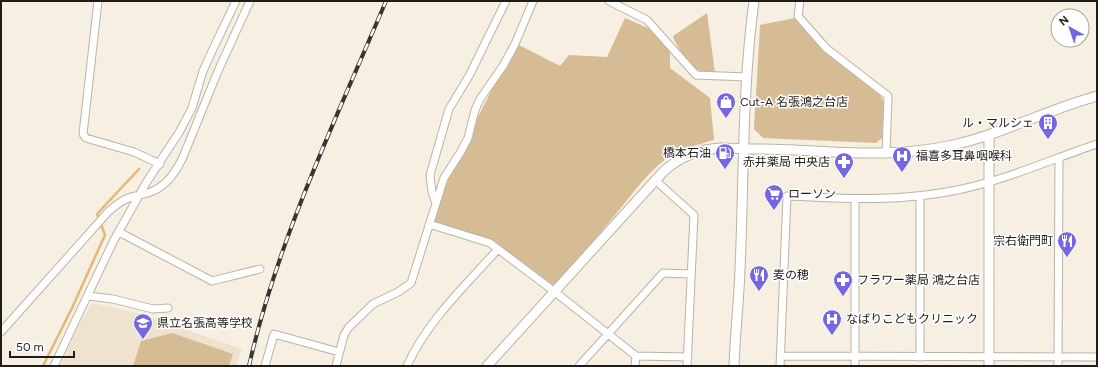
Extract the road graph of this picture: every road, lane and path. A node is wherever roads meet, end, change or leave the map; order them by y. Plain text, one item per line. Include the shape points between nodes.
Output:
1 (98, 1) edge
2 (236, 1) edge
3 (250, 1) edge
4 (506, 1) edge
5 (533, 1) edge
6 (609, 1) edge
7 (754, 1) edge
8 (800, 1) edge
9 (747, 77) junction
10 (1097, 96) edge
11 (989, 135) junction
12 (1097, 144) edge
13 (743, 149) junction
14 (886, 154) junction
15 (1059, 158) junction
16 (160, 164) junction
17 (656, 180) junction
18 (989, 182) junction
19 (139, 195) junction
20 (920, 196) junction
21 (855, 199) junction
22 (436, 204) junction
23 (429, 224) junction
24 (118, 232) junction
25 (498, 249) junction
26 (260, 269) dead end
27 (692, 274) junction
28 (555, 292) junction
29 (88, 296) junction
30 (168, 308) dead end
31 (1, 332) edge
32 (608, 334) junction
33 (339, 352) junction
34 (636, 356) junction
35 (781, 356) junction
36 (688, 357) junction
37 (855, 357) junction
38 (920, 357) junction
39 (1058, 357) junction
40 (1097, 357) edge
41 (989, 361) edge
42 (54, 366) edge
43 (265, 366) edge
44 (336, 366) edge
45 (407, 366) edge
46 (487, 366) edge
47 (579, 366) edge
48 (635, 366) edge
49 (687, 366) edge
50 (734, 366) edge
51 (780, 366) edge
52 (855, 366) edge
53 (1058, 366) edge

1 - 16 street via 83,134 86,138 134,152
2 - 16 street via 210,54 192,108
3 - 19 street via 178,168 171,178 155,190
4 - 22 street via 447,116 430,175
5 - 22 street via 515,44 475,110 468,138 444,178
6 - 9 street via 647,20 696,75
7 - 9 street
8 - 14 street via 798,16 826,48 888,96
9 - 13 street
10 - 11 street
11 - 14 street via 926,150
11 - 18 street
12 - 15 street
13 - 14 street
13 - 17 street via 710,148 693,152 676,160
13 - 50 street
15 - 18 street
15 - 39 street
16 - 19 street
17 - 27 street via 694,215
17 - 28 street
18 - 20 street via 961,190
18 - 41 street
19 - 24 street
19 - 31 street via 118,203 100,220
20 - 21 street
20 - 38 street
21 - 35 street via 787,196
21 - 37 street
22 - 23 street
23 - 25 street via 481,239
23 - 33 street via 411,283 382,299 349,327
24 - 26 street via 212,281
24 - 29 street
25 - 28 street
25 - 45 street via 437,318
27 - 32 street via 663,272
27 - 36 street
28 - 32 street
28 - 46 street
29 - 30 street via 153,309
29 - 42 street
32 - 34 street
32 - 47 street
33 - 43 street via 274,334
33 - 44 street
34 - 36 street
34 - 48 street
35 - 37 street
35 - 51 street
36 - 49 street
37 - 38 street
37 - 52 street
38 - 41 street
39 - 40 street
39 - 41 street
39 - 53 street

